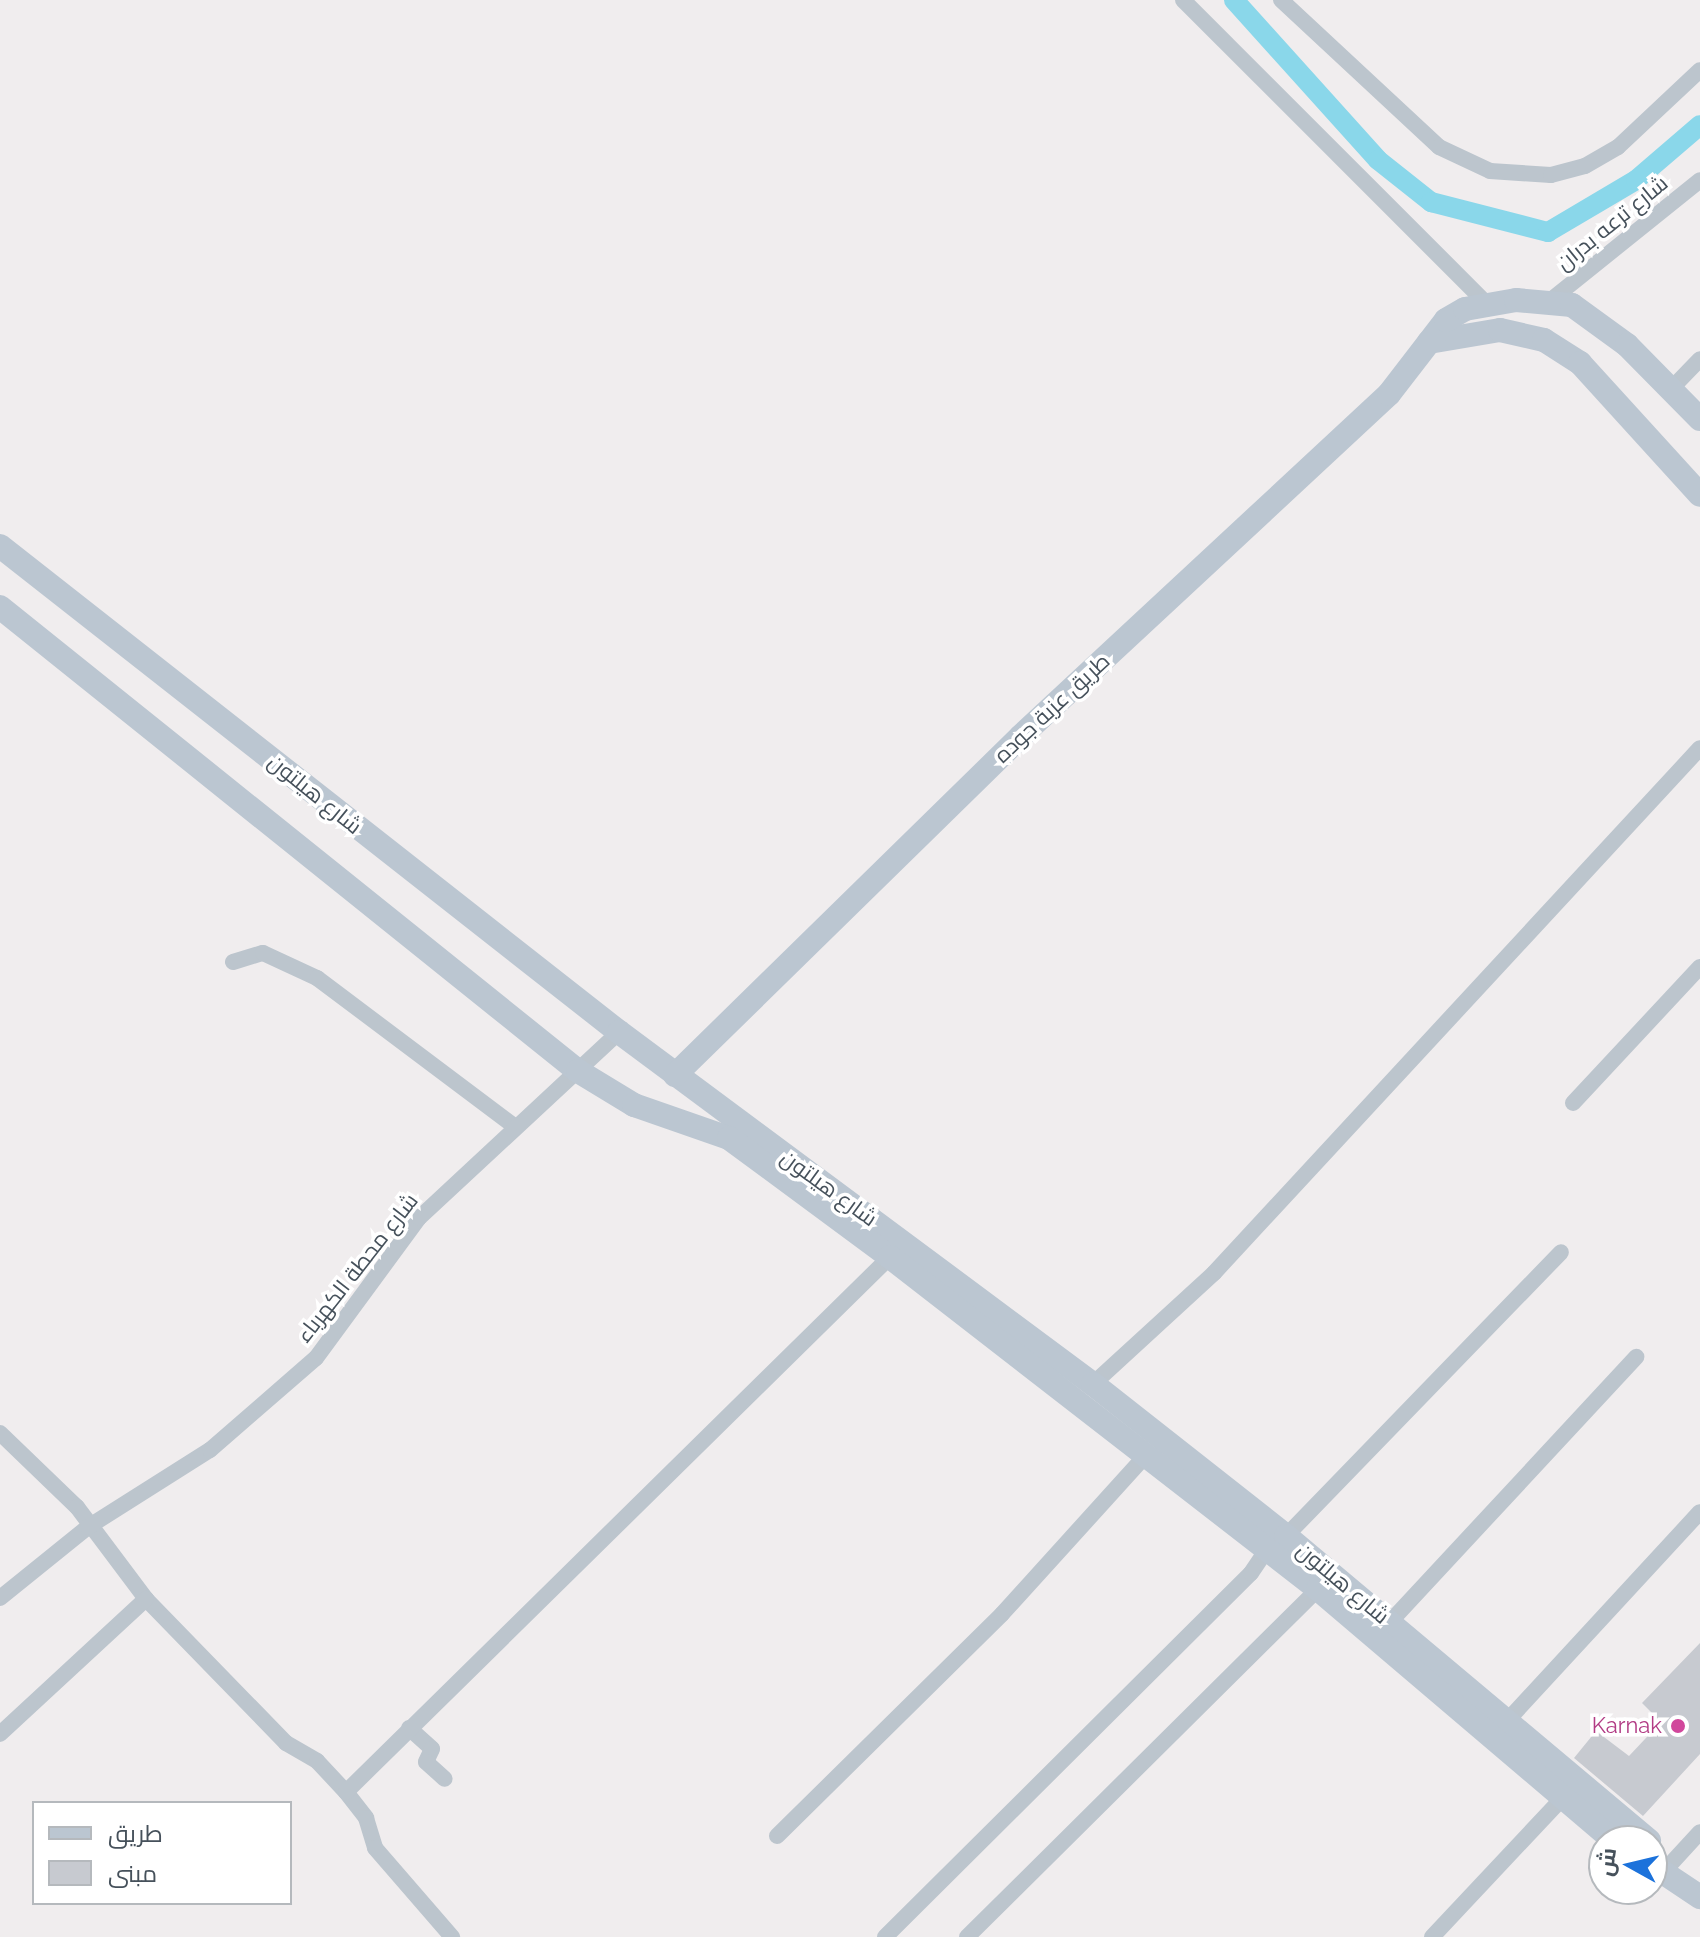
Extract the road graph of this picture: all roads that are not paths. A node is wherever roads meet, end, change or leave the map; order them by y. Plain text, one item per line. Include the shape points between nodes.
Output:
1 (1183, 0) edge
2 (1281, 0) edge
3 (1700, 70) edge
4 (1700, 180) edge
5 (1551, 300) junction
6 (1487, 304) junction
7 (1544, 340) junction
8 (1429, 342) junction
9 (1700, 359) edge
10 (1672, 388) junction
11 (1700, 419) edge
12 (1700, 495) edge
13 (0, 546) edge
14 (0, 607) edge
15 (1700, 748) edge
16 (233, 962) dead end
17 (1700, 967) edge
18 (619, 1032) junction
19 (578, 1071) junction
20 (675, 1075) junction
21 (1573, 1103) dead end
22 (513, 1125) junction
23 (897, 1250) junction
24 (1561, 1252) dead end
25 (1636, 1357) dead end
26 (1086, 1390) junction
27 (0, 1433) edge
28 (1146, 1455) junction
29 (1700, 1512) edge
30 (88, 1527) junction
31 (1277, 1542) junction
32 (1325, 1582) junction
33 (0, 1598) edge
34 (146, 1599) junction
35 (1390, 1622) junction
36 (1507, 1721) junction
37 (409, 1728) junction
38 (0, 1734) edge
39 (445, 1779) dead end
40 (1570, 1789) junction
41 (346, 1792) junction
42 (1600, 1825) edge
43 (1625, 1825) edge
44 (1700, 1832) edge
45 (777, 1836) dead end
46 (1668, 1859) edge
47 (1668, 1874) edge
48 (1700, 1897) edge
49 (452, 1937) edge
50 (885, 1937) edge
51 (967, 1937) edge
52 (1432, 1937) edge

1 - 6 street
2 - 3 street via 1439,147 1490,171 1551,175 1585,166 1618,147
4 - 5 street, شارع ترعه بدران
5 - 6 main road, طريق عزبة جوده
5 - 7 main road
5 - 10 main road via 1572,305 1605,329
6 - 8 main road, طريق عزبة جوده via 1446,320
7 - 8 main road via 1500,330
7 - 12 main road via 1580,363
8 - 20 main road, طريق عزبة جوده via 1389,394 1021,736
9 - 10 street
10 - 11 main road
13 - 18 main road, شارع هيلتون
14 - 19 main road, شارع هيلتون
15 - 26 street via 1214,1273
16 - 22 street via 263,953 305,971
17 - 21 street
18 - 19 street, شارع محطة الكهرباء
18 - 20 main road, شارع هيلتون
19 - 22 street, شارع محطة الكهرباء
19 - 23 main road, شارع هيلتون via 634,1105 729,1138
20 - 23 main road, شارع هيلتون
22 - 30 street, شارع محطة الكهرباء via 419,1218 316,1358 210,1450
23 - 26 main road, شارع هيلتون
23 - 37 street
24 - 31 street
25 - 35 street
26 - 28 main road, شارع هيلتون
26 - 31 main road, شارع هيلتون
27 - 30 street via 77,1507
28 - 31 main road, شارع هيلتون
28 - 45 street via 1002,1614
29 - 36 street
30 - 33 street, شارع محطة الكهرباء
30 - 34 street
31 - 32 main road, شارع هيلتون
31 - 50 street
32 - 35 main road, شارع هيلتون
32 - 40 main road, شارع هيلتون
32 - 51 street
34 - 38 street
34 - 41 street via 286,1743 317,1761
35 - 36 main road, شارع هيلتون
36 - 40 main road, شارع هيلتون
37 - 39 street via 432,1749 426,1761
37 - 41 street
40 - 42 main road, شارع هيلتون
40 - 43 main road, شارع هيلتون
40 - 52 street
41 - 49 street via 366,1818 375,1848
44 - 46 street
47 - 48 main road, شارع هيلتون

